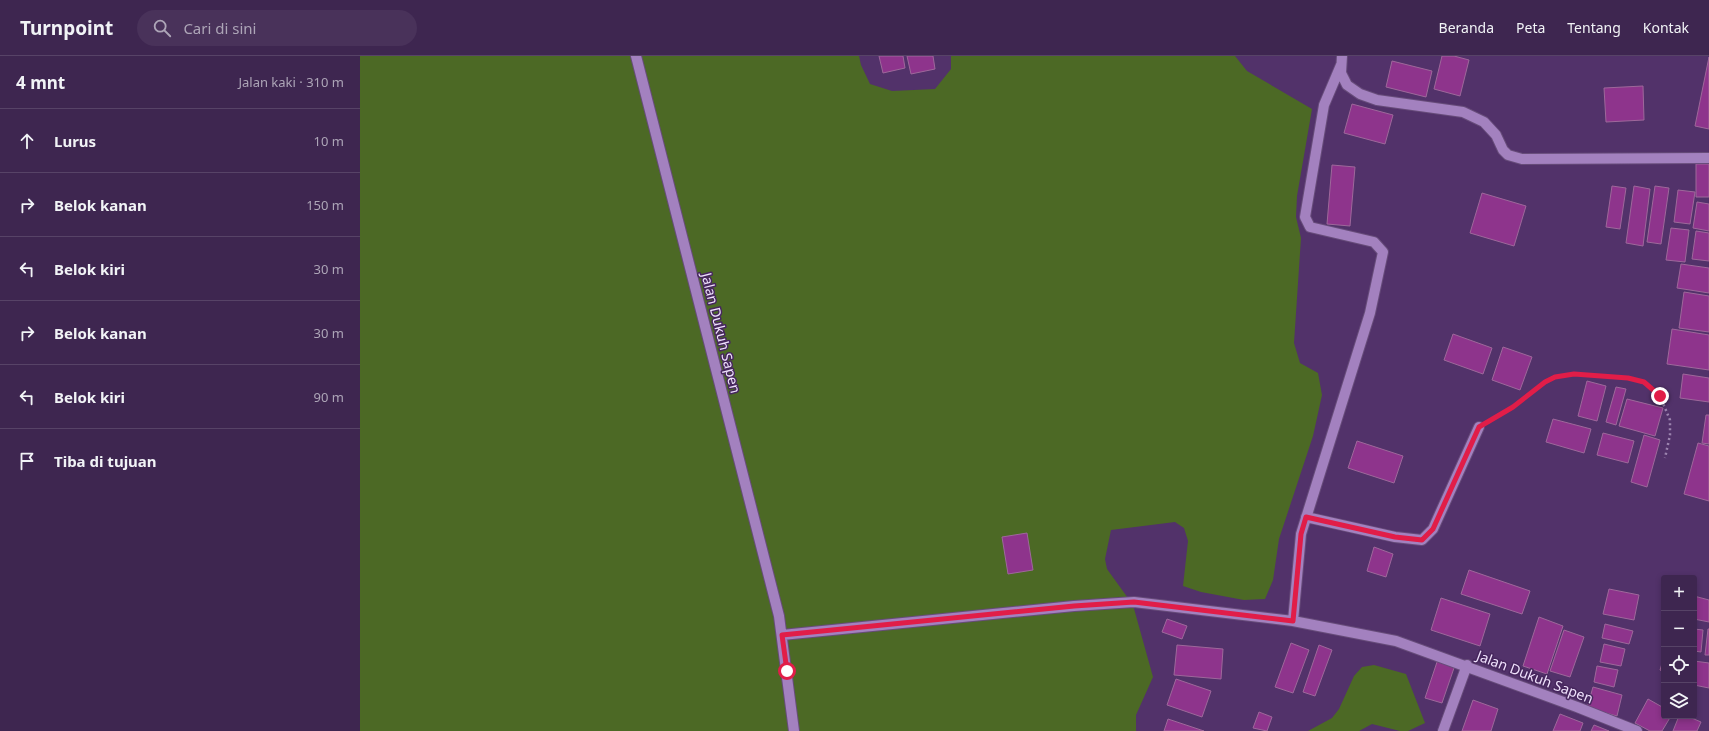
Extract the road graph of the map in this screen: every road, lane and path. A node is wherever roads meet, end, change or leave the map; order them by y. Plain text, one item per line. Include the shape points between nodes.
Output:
1 (636, 56) edge
2 (1342, 60) edge
3 (1709, 158) edge
4 (1479, 427) joint
5 (1665, 458) dead end
6 (1306, 517) junction
7 (1293, 621) junction
8 (782, 635) junction
9 (1466, 665) junction
10 (794, 731) edge
11 (1443, 731) edge
12 (1637, 731) edge

1 - 8 street, Jalan Dukuh Sapen
2 - 3 street via 1341,73 1348,85 1360,94 1377,100 1462,112 1484,122 1496,135 1502,150 1508,155 1522,159
2 - 6 street via 1324,105 1305,217 1310,227 1374,242 1383,252 1370,313
4 - 5 path via 1555,377 1574,374 1628,378 1644,382 1660,396 1670,420 1670,436
4 - 6 street via 1433,529 1422,540 1395,537
6 - 7 street via 1301,534
7 - 8 street via 1134,602
7 - 9 street via 1396,641
8 - 10 street, Jalan Dukuh Sapen
9 - 11 street, Jalan Dukuh Sapen
9 - 12 street, Jalan Dukuh Sapen

